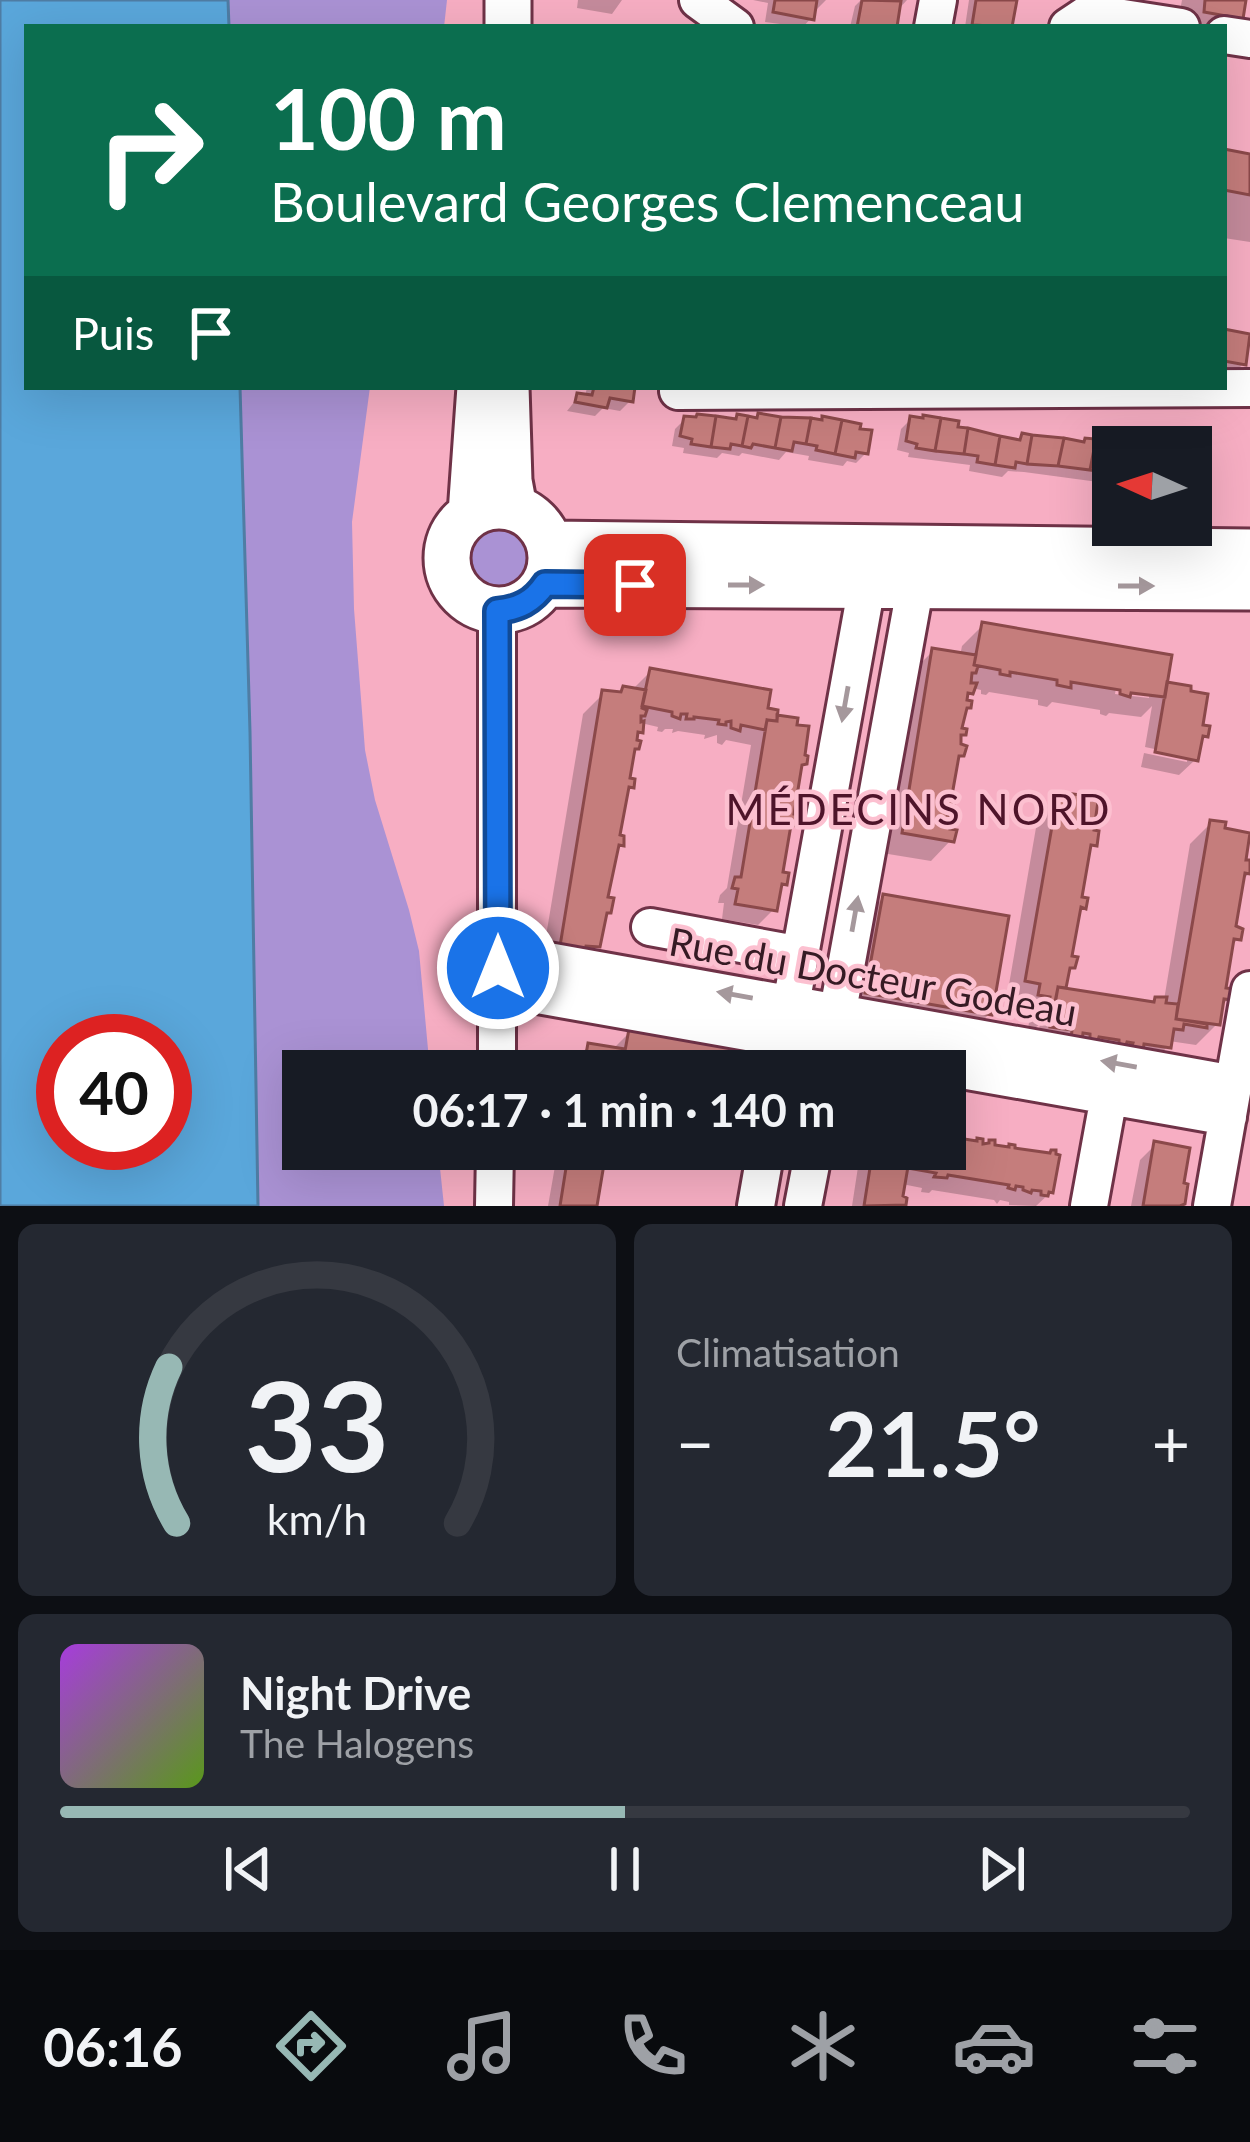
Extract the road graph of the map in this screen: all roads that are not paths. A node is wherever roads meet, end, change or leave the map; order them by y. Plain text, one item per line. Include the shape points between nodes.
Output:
1 (698, 0) edge
2 (1174, 17) edge
3 (731, 24) edge
4 (1072, 24) edge
5 (480, 390) edge
6 (506, 390) edge
7 (678, 390) edge
8 (733, 390) edge
9 (492, 511) junction
10 (1250, 552) edge
11 (547, 564) junction
12 (870, 566) junction
13 (919, 567) junction
14 (1250, 587) edge
15 (497, 611) junction
16 (650, 927) dead end
17 (801, 955) junction
18 (498, 970) junction
19 (1250, 990) edge
20 (785, 1038) edge
21 (832, 1044) edge
22 (496, 1050) edge
23 (1109, 1096) junction
24 (1236, 1101) edge
25 (495, 1170) edge
26 (762, 1170) edge
27 (810, 1170) edge
28 (494, 1206) edge
29 (756, 1206) edge
30 (803, 1206) edge
31 (1089, 1206) edge
32 (1212, 1206) edge

1 - 3 street
2 - 4 street via 1097,14
5 - 9 main road
6 - 9 main road via 509,482
7 - 8 street
9 - 11 main road via 532,517 543,529
9 - 15 main road via 458,525 446,556 454,588
10 - 13 main road
11 - 12 main road
11 - 15 main road via 529,602
12 - 13 main road
12 -> 17 street
13 -> 14 main road
21 -> 13 street
15 - 18 street
16 - 17 street
17 - 20 street
18 - 20 street, Rue du Docteur Godeau
18 - 22 street
19 - 24 street
20 - 21 street, Rue du Docteur Godeau
21 - 23 street, Rue du Docteur Godeau
24 -> 21 street, Rue du Docteur Godeau
23 - 24 street, Rue du Docteur Godeau
23 - 31 street
24 - 32 street
25 - 28 street
26 - 29 street
27 - 30 street

